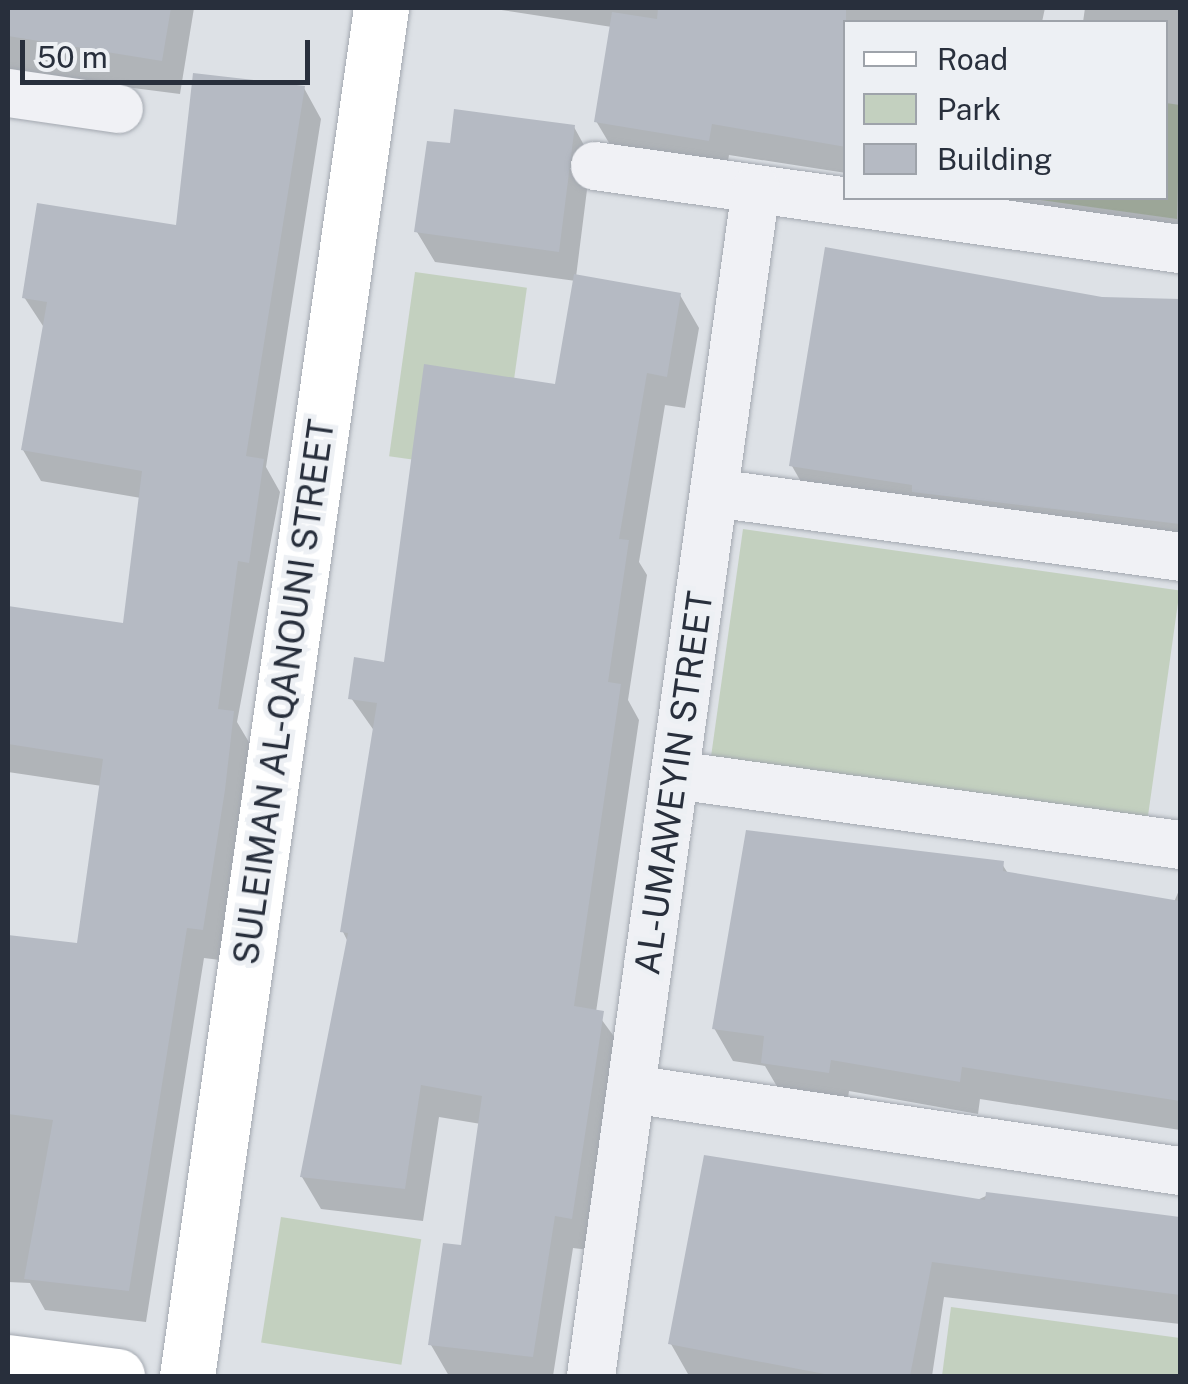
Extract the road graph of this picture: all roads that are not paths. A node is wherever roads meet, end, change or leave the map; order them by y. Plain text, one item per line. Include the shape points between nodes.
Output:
1 (381, 8) edge
2 (8, 93) edge
3 (120, 108) dead end
4 (595, 166) dead end
5 (756, 189) junction
6 (1180, 248) edge
7 (714, 494) junction
8 (1180, 557) edge
9 (675, 776) junction
10 (1180, 846) edge
11 (631, 1089) junction
12 (1180, 1171) edge
13 (8, 1362) edge
14 (118, 1376) edge
15 (187, 1376) edge
16 (590, 1376) edge

1 - 15 street, SULEIMAN AL-QANOUNI STREET
2 - 3 street
4 - 5 street
5 - 6 street
5 - 7 street, AL-UMAWEYIN STREET
7 - 8 street
7 - 9 street, AL-UMAWEYIN STREET
9 - 10 street
9 - 11 street, AL-UMAWEYIN STREET
11 - 12 street
11 - 16 street, AL-UMAWEYIN STREET
13 - 14 street

